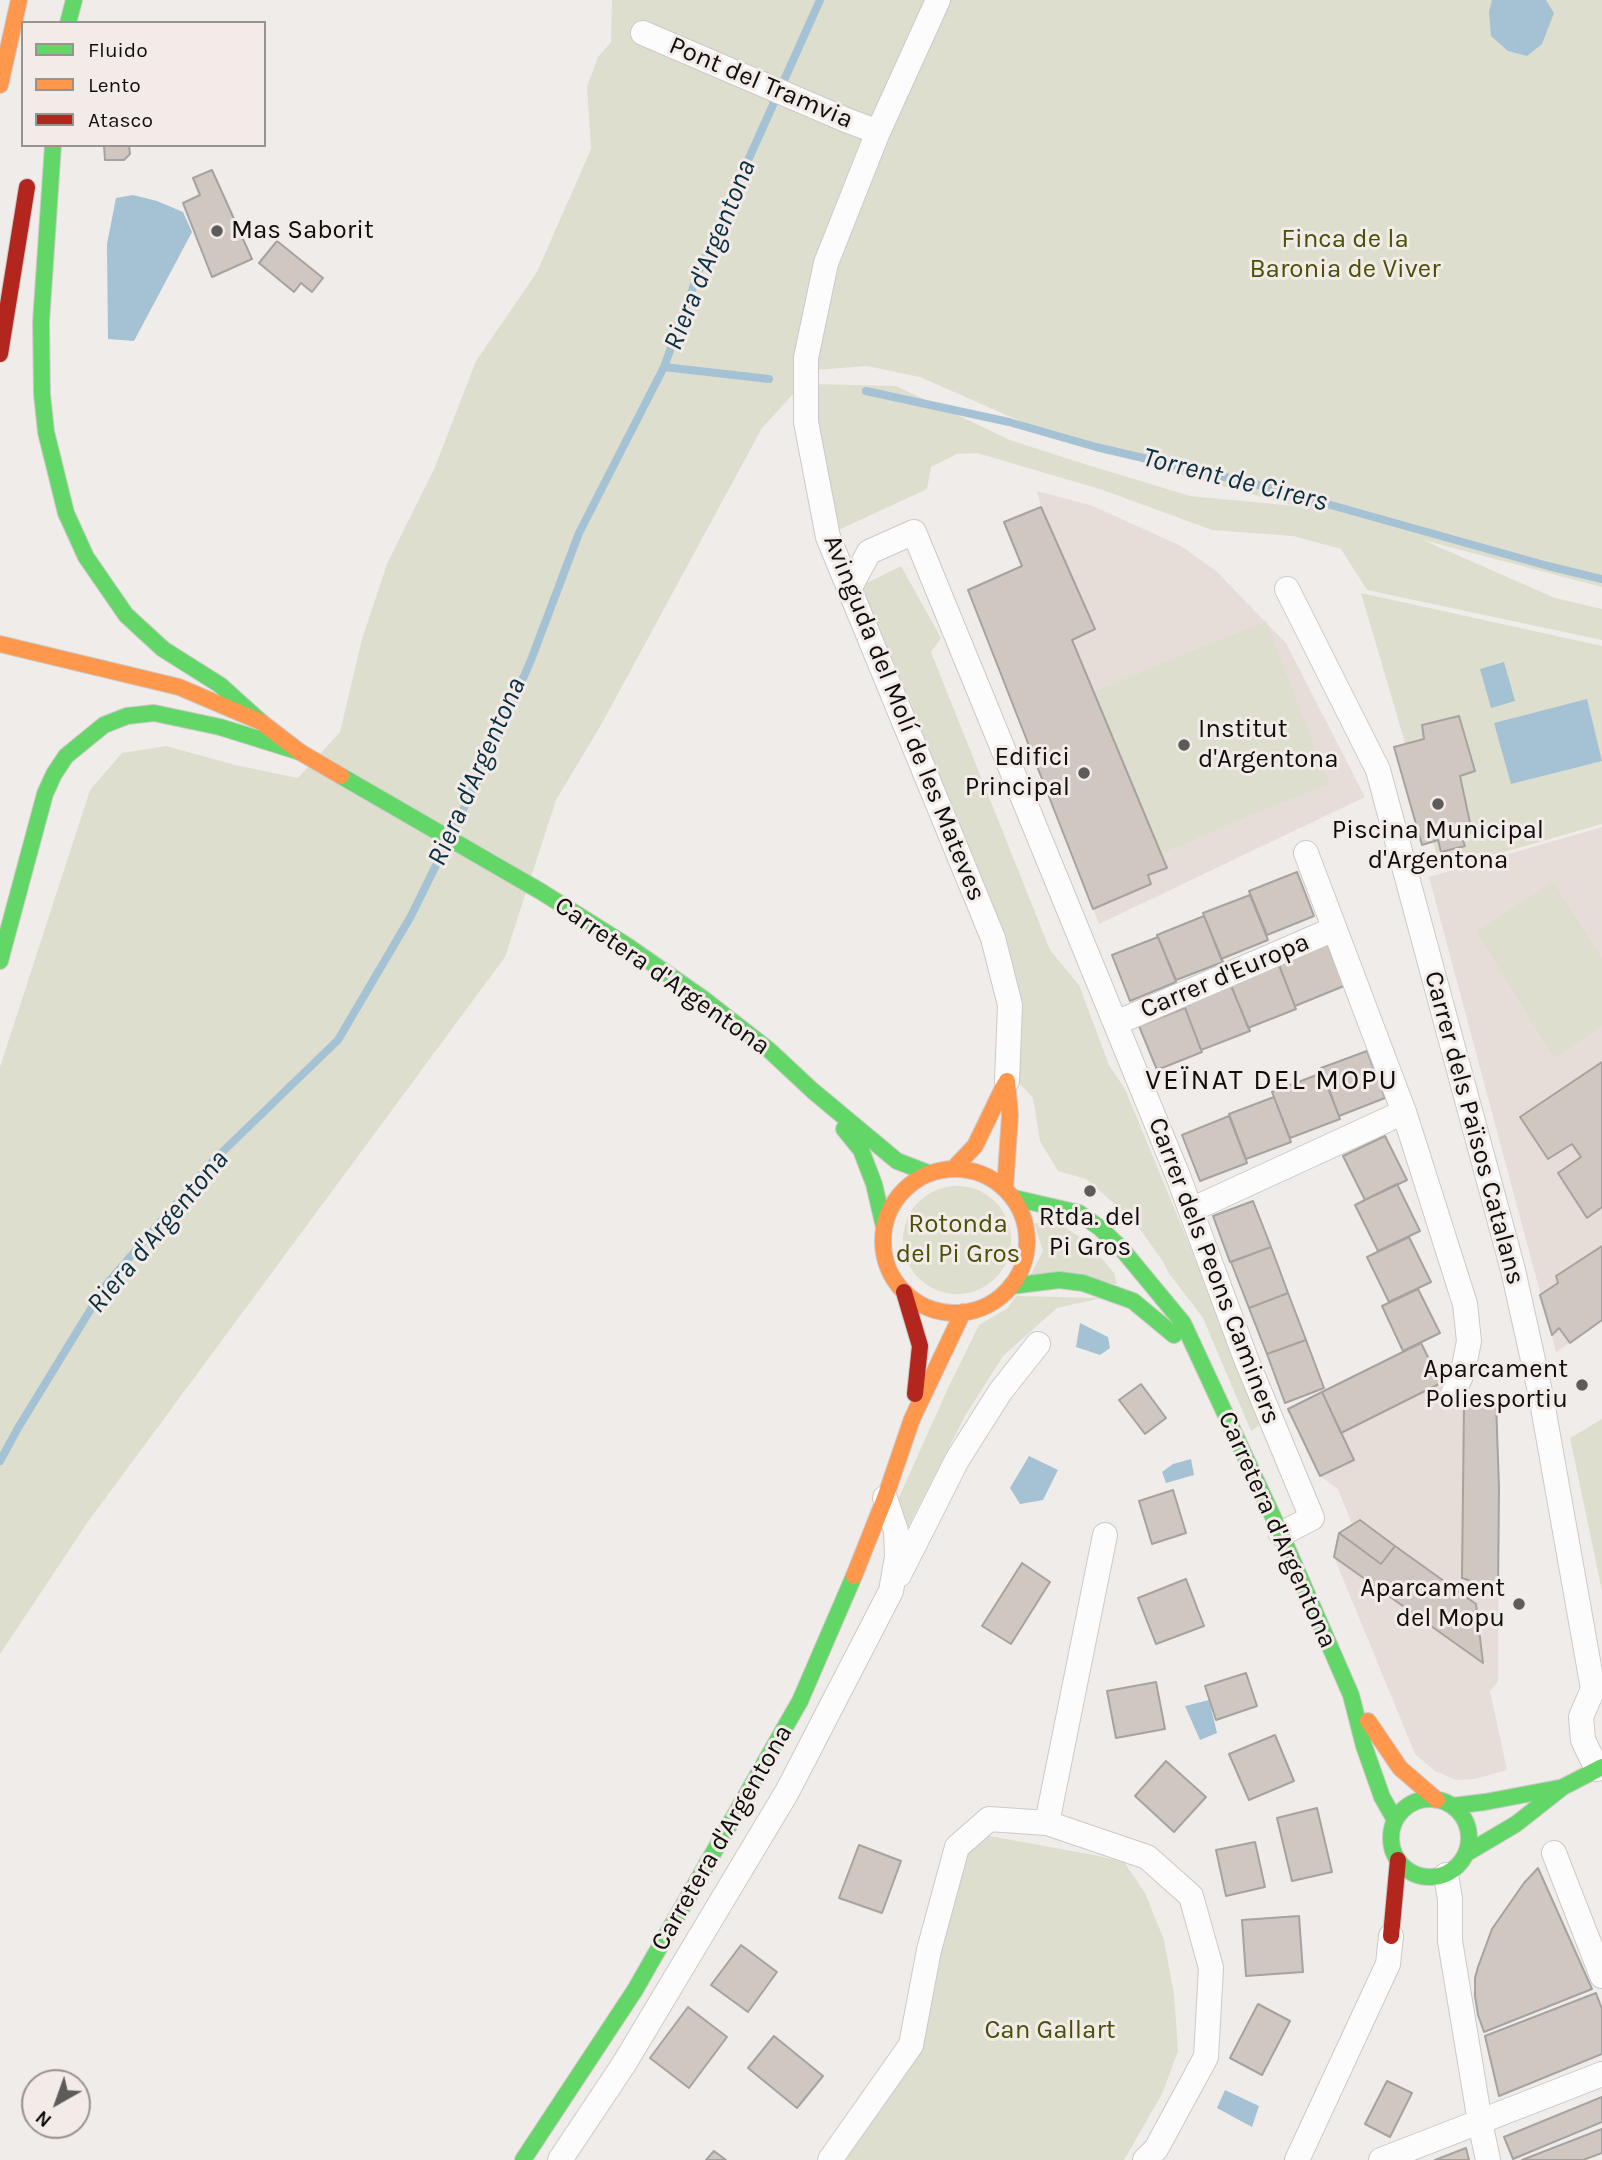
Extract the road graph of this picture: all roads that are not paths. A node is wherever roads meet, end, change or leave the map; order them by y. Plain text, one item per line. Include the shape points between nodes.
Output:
1 (19, 0) edge
2 (74, 0) edge
3 (938, 0) edge
4 (69, 21) edge
5 (643, 33) dead end
6 (0, 85) edge
7 (878, 132) junction
8 (53, 147) edge
9 (30, 169) dead end
10 (0, 354) edge
11 (849, 589) junction
12 (1287, 589) dead end
13 (2, 645) edge
14 (261, 722) junction
15 (300, 752) junction
16 (1306, 853) dead end
17 (1334, 929) junction
18 (0, 961) edge
19 (1116, 1023) junction
20 (1007, 1080) junction
21 (813, 1091) junction
22 (1404, 1112) junction
23 (954, 1168) junction
24 (928, 1173) junction
25 (1009, 1194) junction
26 (1191, 1210) junction
27 (884, 1227) junction
28 (1012, 1286) junction
29 (904, 1292) junction
30 (963, 1312) junction
31 (1038, 1344) dead end
32 (1203, 1366) junction
33 (1453, 1394) dead end
34 (912, 1419) junction
35 (885, 1498) junction
36 (1281, 1534) junction
37 (1105, 1535) dead end
38 (891, 1591) junction
39 (1597, 1692) edge
40 (1351, 1695) junction
41 (1599, 1768) edge
42 (1563, 1787) junction
43 (1437, 1800) junction
44 (1452, 1806) junction
45 (1395, 1820) junction
46 (1047, 1822) junction
47 (1467, 1853) junction
48 (1554, 1853) dead end
49 (1398, 1860) junction
50 (1440, 1876) junction
51 (1391, 1936) junction
52 (1602, 1976) edge
53 (1602, 2074) edge
54 (1480, 2122) junction
55 (523, 2160) edge
56 (560, 2160) edge
57 (830, 2160) edge
58 (1145, 2160) edge
59 (1297, 2160) edge
60 (1381, 2160) edge
61 (1488, 2160) edge

1 - 6 main road
2 - 4 main road
3 - 7 street, Avinguda del Molí de les Mateves
5 - 7 street, Pont del Tramvia
7 - 11 street, Avinguda del Molí de les Mateves via 826,262 806,358 806,422 828,537
8 - 14 main road via 41,322 42,394 55,477 66,513 86,557 126,615 163,649 220,685
9 - 10 main road
11 - 19 street, Carrer dels Peons Caminers via 869,552 914,532
11 - 20 street, Avinguda del Molí de les Mateves via 993,938 1010,1005
12 - 39 street, Carrer dels Països Catalans via 1382,781 1516,1282
13 - 14 main road via 179,687
14 - 15 main road
15 - 18 main road via 220,727 154,713 104,725 66,756 45,794
15 - 21 main road, Carretera d'Argentona via 626,946 705,1000
16 - 17 street
17 - 19 street, Carrer d'Europa
17 - 22 street
19 - 26 street, Carrer dels Peons Caminers
20 - 23 main road via 975,1146
20 - 25 main road
21 - 24 main road via 897,1161
21 - 27 main road via 861,1150
22 - 26 street
22 - 33 street via 1465,1304 1469,1340
23 - 24 main road
23 - 25 main road via 982,1173
24 - 27 main road via 896,1199
25 - 28 main road via 1025,1223 1027,1245 1023,1267
25 - 32 main road, Carretera d'Argentona via 1079,1213 1100,1228 1183,1323
26 - 36 street, Carrer dels Peons Caminers via 1312,1518
27 - 29 main road via 886,1262
28 - 30 main road via 990,1304
28 - 32 main road, Carretera d'Argentona via 1059,1280 1115,1294 1146,1310
29 - 30 main road via 932,1309
29 - 34 main road via 920,1346
30 - 34 main road
31 - 38 street via 1000,1392 957,1460
32 - 36 main road, Carretera d'Argentona
34 - 35 main road, Carretera d'Argentona
35 - 38 street via 897,1531
35 - 55 main road, Carretera d'Argentona via 800,1701 635,1990
36 - 40 main road, Carretera d'Argentona
37 - 46 street
38 - 56 street via 787,1793 624,2064
39 - 41 street, Carrer dels Països Catalans via 1581,1717 1583,1740
40 - 43 main road, Carretera d'Argentona via 1400,1768
40 - 45 main road, Carretera d'Argentona via 1364,1746
41 - 42 main road
42 - 44 main road
42 - 47 main road via 1516,1824
43 - 44 main road
43 - 45 main road via 1413,1803
44 - 47 main road via 1468,1827
45 - 49 main road via 1391,1845
46 - 57 street via 989,1819 957,1847 929,1950 911,2045
46 - 58 street via 1147,1857 1191,1896 1211,1968 1206,2057 1156,2149
47 - 50 main road via 1459,1866
48 - 52 street
49 - 50 main road via 1413,1874
49 - 51 main road
50 - 51 main road
50 - 54 street via 1450,1899 1450,1941
51 - 59 street via 1388,1964
53 - 54 street
54 - 60 street
54 - 61 street

